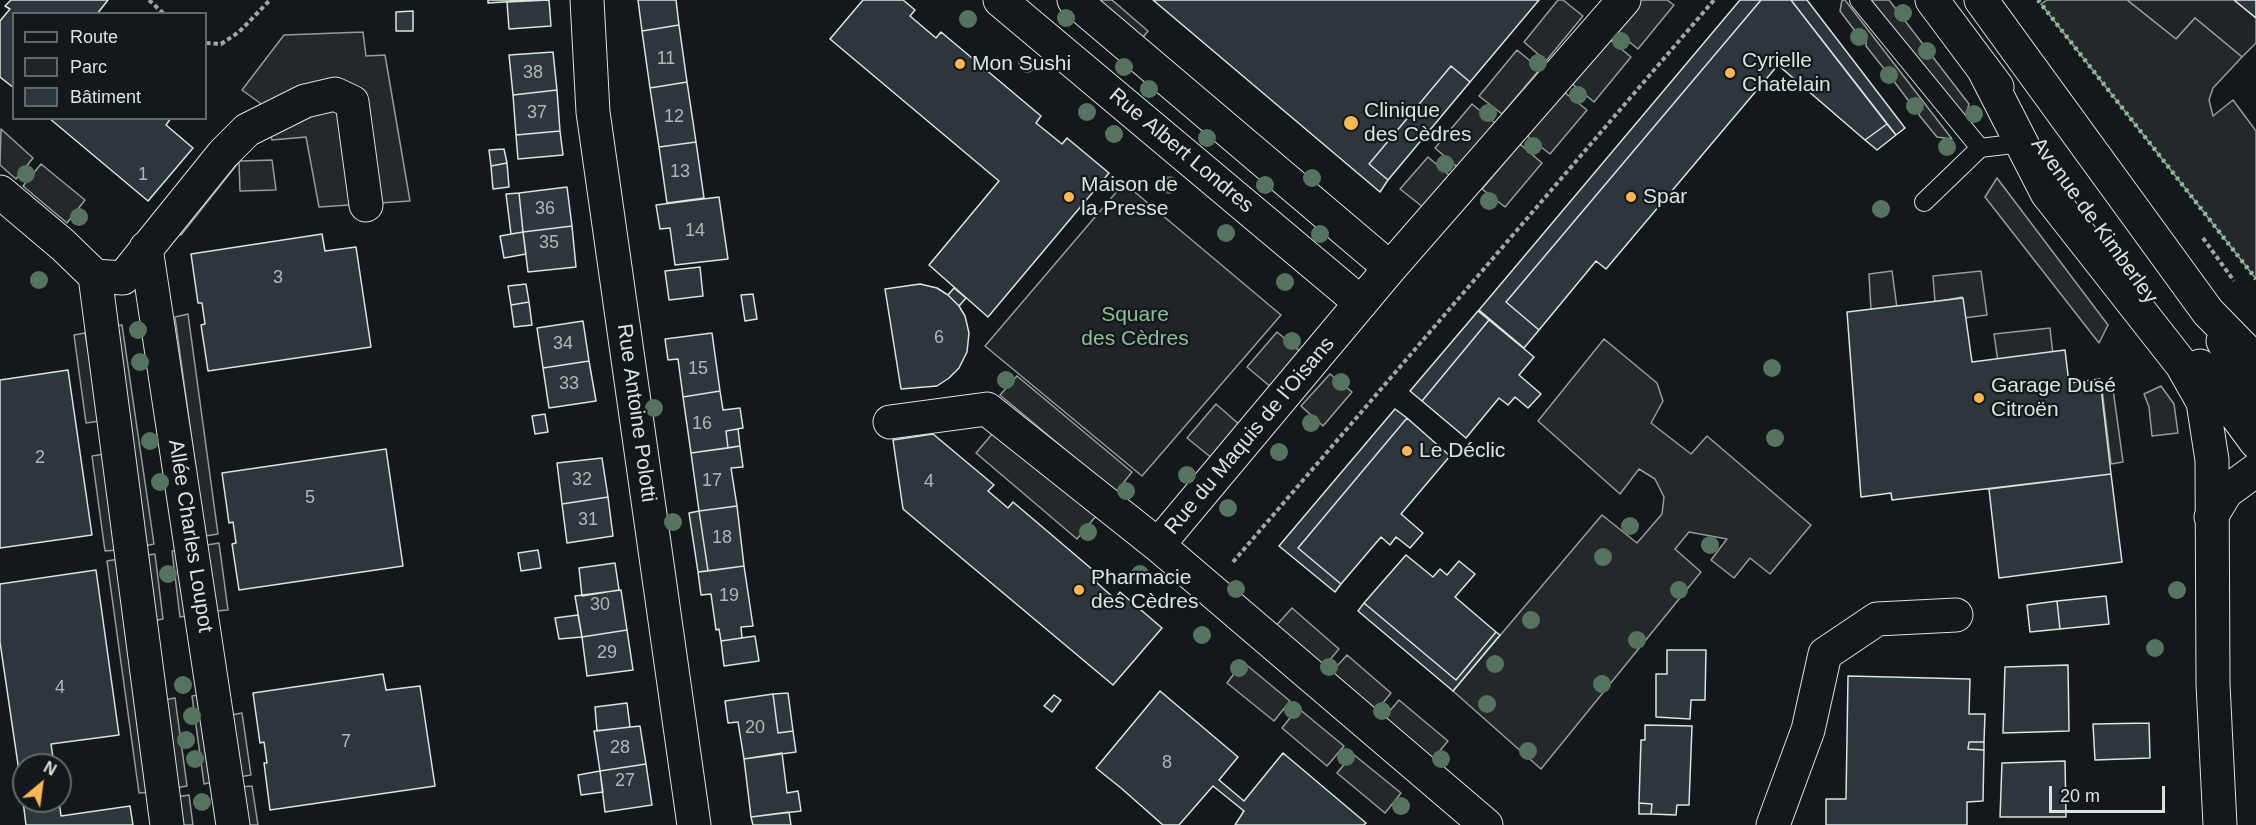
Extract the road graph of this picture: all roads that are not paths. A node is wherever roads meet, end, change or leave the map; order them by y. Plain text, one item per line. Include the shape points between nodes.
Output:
1 (586, 0) edge
2 (1000, 0) edge
3 (1074, 0) edge
4 (1624, 0) edge
5 (1859, 0) edge
6 (1932, 0) edge
7 (1981, 0) edge
8 (1984, 70) junction
9 (2021, 143) junction
10 (1980, 148) junction
11 (0, 192) edge
12 (1924, 202) dead end
13 (366, 205) dead end
14 (146, 248) junction
15 (1390, 268) junction
16 (95, 276) junction
17 (1361, 303) junction
18 (2208, 312) junction
19 (2256, 361) edge
20 (2256, 405) edge
21 (890, 422) dead end
22 (2256, 442) edge
23 (2256, 470) edge
24 (2211, 517) junction
25 (1158, 545) junction
26 (1956, 615) dead end
27 (167, 825) edge
28 (233, 825) edge
29 (694, 825) edge
30 (1486, 825) edge
31 (1773, 825) edge
32 (2220, 825) edge

1 - 29 street, Rue Antoine Polotti via 593,112
2 - 17 street, Rue Albert Londres
3 - 15 street
4 - 15 street, Rue du Maquis de l'Oisans
5 - 10 lane
6 - 8 street, Avenue de Kimberley
7 - 18 street, Avenue de Kimberley
8 - 9 street
8 - 22 street, Avenue de Kimberley
9 - 10 lane
9 - 24 street via 2047,193 2182,365 2203,402 2212,460
10 - 12 lane
11 - 16 street
13 - 14 street via 352,102 335,94 305,100 247,130
14 - 16 street via 123,278
14 - 28 street, Allée Charles Loupot
15 - 17 street, Rue du Maquis de l'Oisans
16 - 27 street
17 - 25 street, Rue du Maquis de l'Oisans
18 - 19 street, Avenue de Kimberley
18 - 20 street
21 - 25 street via 987,409
23 - 24 street via 2226,492
24 - 32 street
25 - 30 street, Rue du Maquis de l'Oisans
26 - 31 street via 1876,619 1825,654 1809,730

